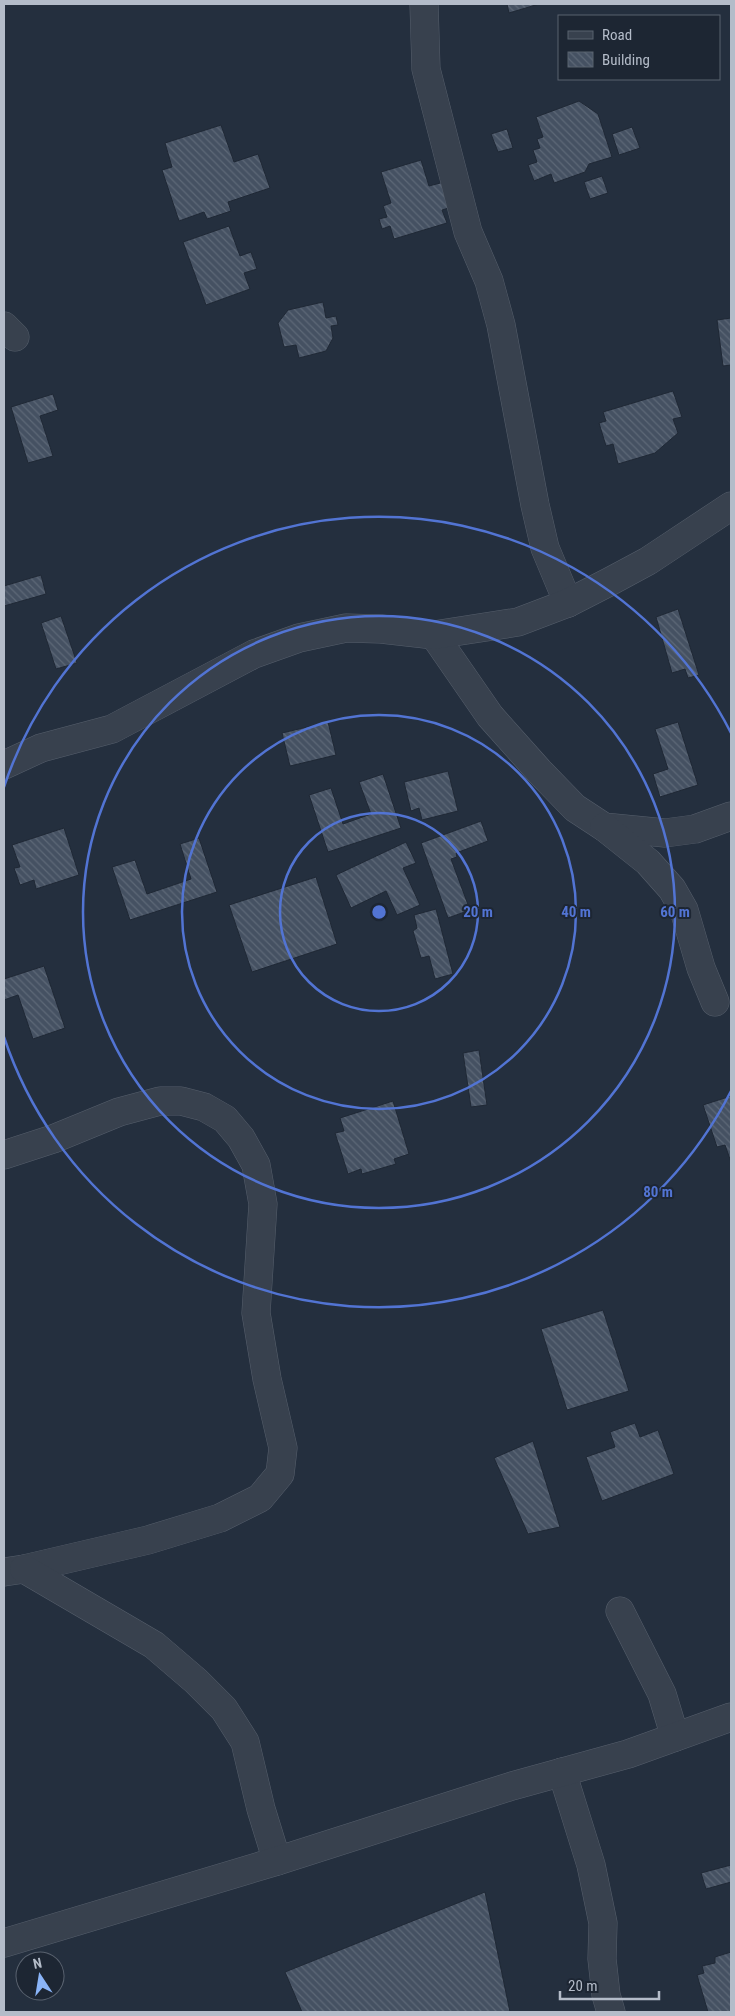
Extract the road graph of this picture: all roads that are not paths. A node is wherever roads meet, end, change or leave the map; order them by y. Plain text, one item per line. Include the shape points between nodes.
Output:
1 (424, 4) edge
2 (731, 506) edge
3 (568, 603) junction
4 (434, 634) junction
5 (4, 765) edge
6 (731, 816) edge
7 (604, 827) junction
8 (715, 1002) dead end
9 (4, 1155) edge
10 (14, 1571) edge
11 (620, 1611) dead end
12 (731, 1717) edge
13 (675, 1737) junction
14 (562, 1772) junction
15 (277, 1861) junction
16 (4, 1943) edge
17 (611, 2012) edge

1 - 3 street via 426,69 468,232 489,281 501,325 545,548
2 - 3 street via 648,561
3 - 4 street via 518,622
4 - 5 street via 346,628 299,638 254,654 112,729 41,748
4 - 7 street via 490,716 576,808
6 - 7 street via 695,829 665,833
7 - 8 street via 648,862 672,889 684,910
9 - 10 street via 119,1112 160,1101 181,1101 204,1107 225,1119 241,1138 256,1165 263,1204 256,1312 283,1448 280,1474 260,1498 220,1518 148,1540
10 - 15 street via 154,1646 224,1709 245,1742
11 - 13 street via 662,1694
12 - 13 street
13 - 14 street
14 - 15 street
14 - 17 street via 591,1865 603,1924 602,1959
15 - 16 street

